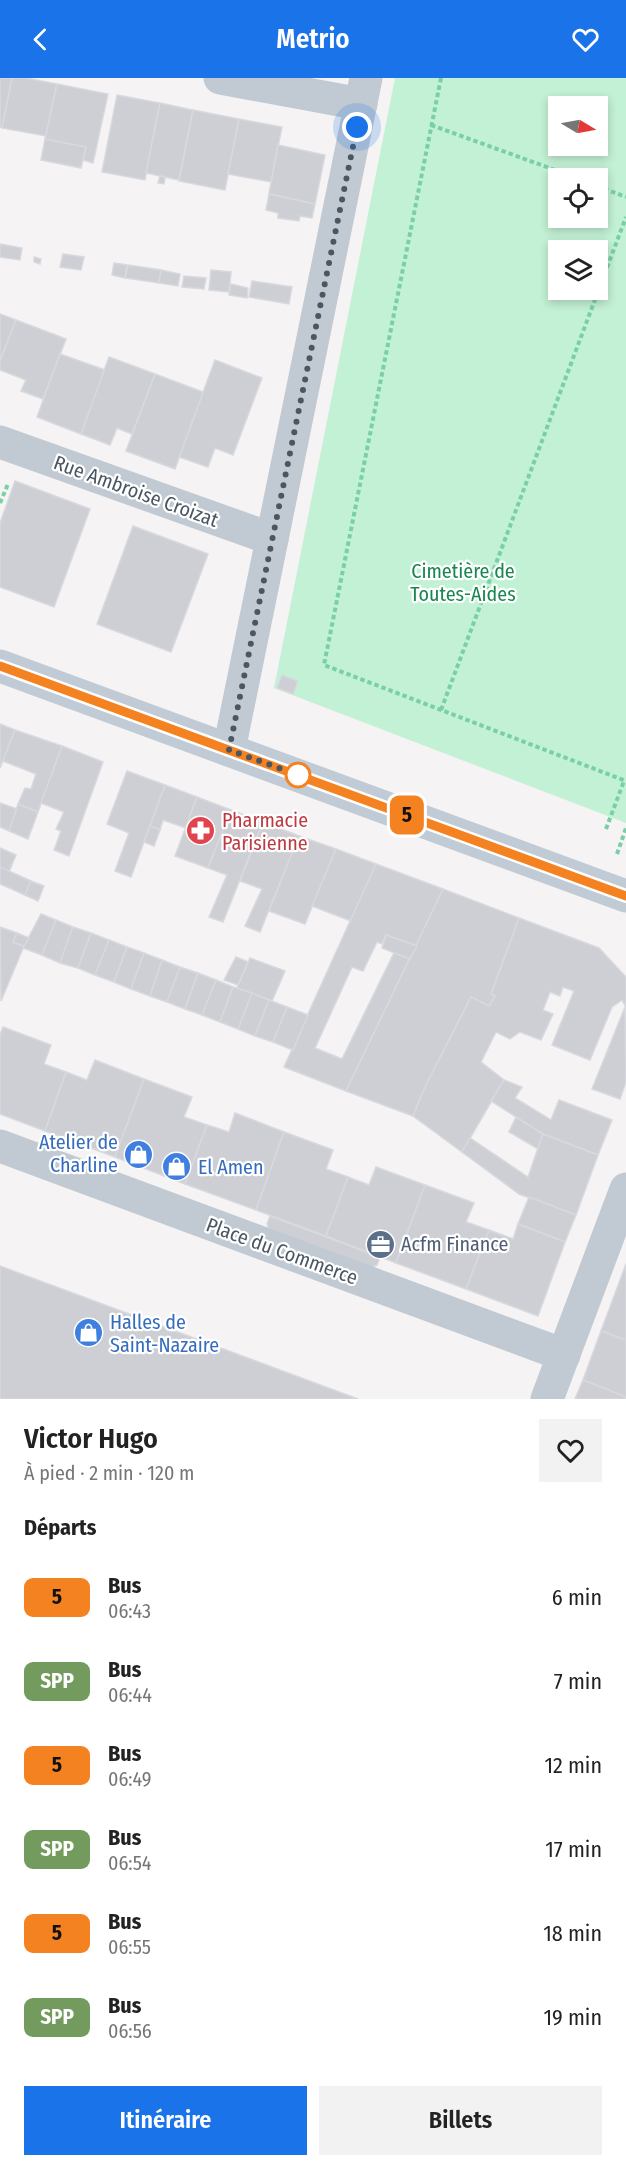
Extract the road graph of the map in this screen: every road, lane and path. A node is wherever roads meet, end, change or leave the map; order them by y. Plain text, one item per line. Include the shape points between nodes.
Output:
1 (220, 78) edge
2 (441, 78) edge
3 (364, 91) edge
4 (431, 125) junction
5 (549, 168) edge
6 (608, 190) edge
7 (626, 196) edge
8 (626, 218) edge
9 (0, 442) edge
10 (272, 539) junction
11 (0, 666) edge
12 (441, 710) junction
13 (229, 750) junction
14 (625, 781) edge
15 (606, 829) dead end
16 (626, 896) edge
17 (0, 1146) edge
18 (626, 1189) edge
19 (564, 1355) junction
20 (548, 1399) edge

1 - 3 street
2 - 4 path
3 - 10 street
4 - 5 path
4 - 12 path via 324,665
6 - 7 path
8 - 12 path
9 - 10 street, Rue Ambroise Croizat
10 - 13 street
11 - 13 street
12 - 14 path
13 - 16 street
14 - 15 path
17 - 19 street, Place du Commerce
18 - 19 street
19 - 20 street

